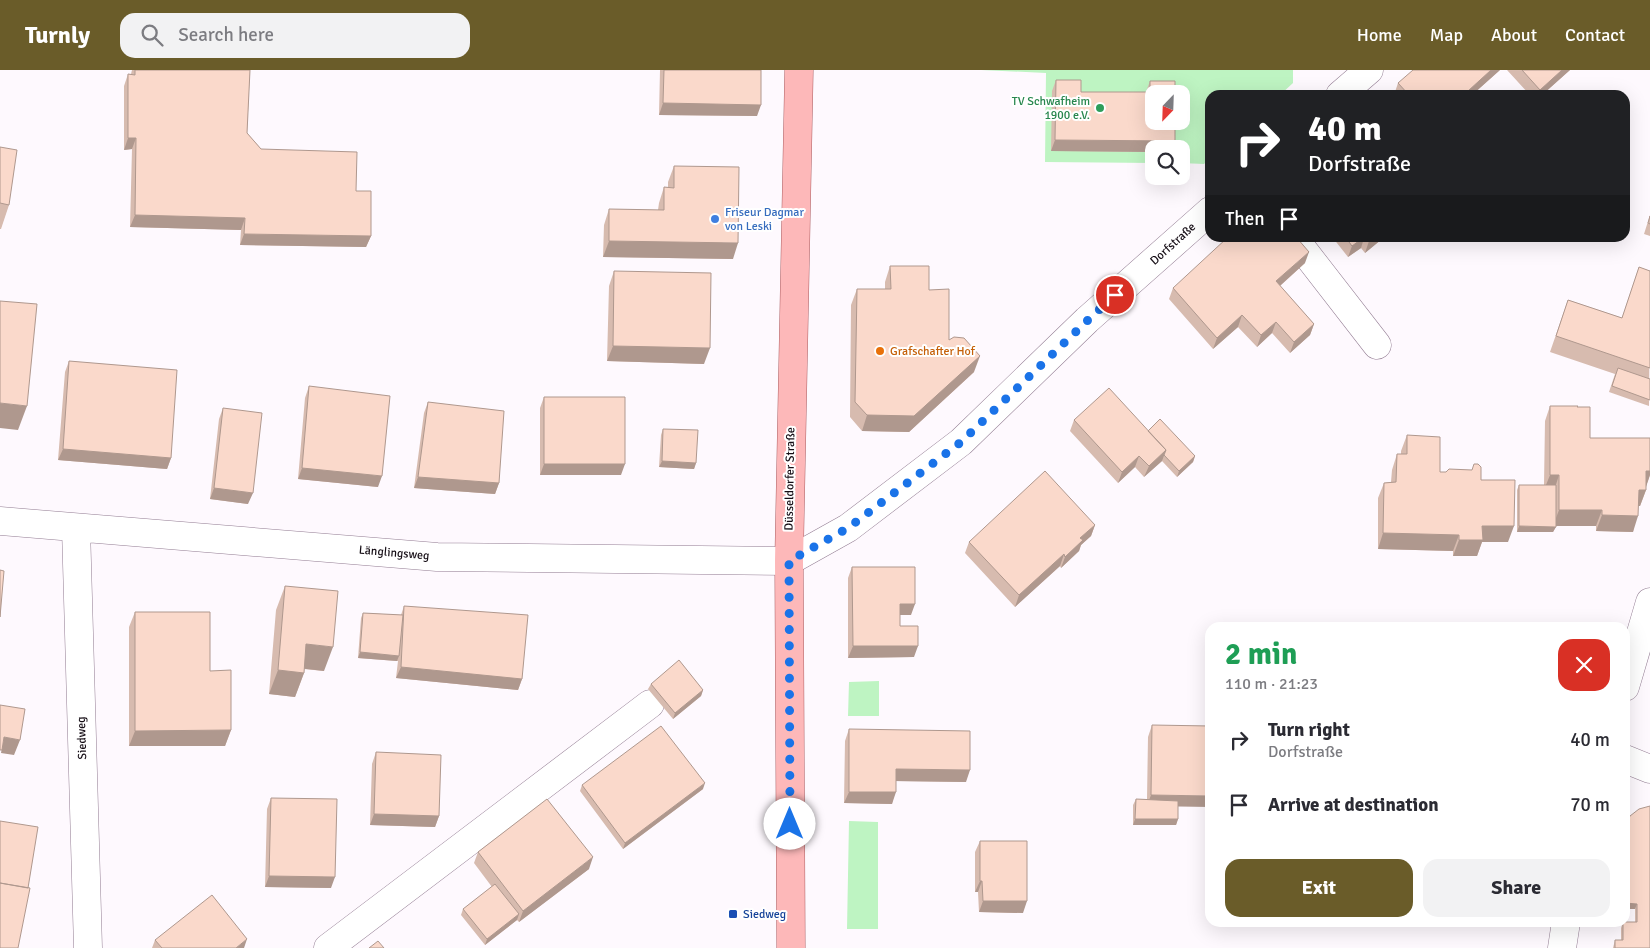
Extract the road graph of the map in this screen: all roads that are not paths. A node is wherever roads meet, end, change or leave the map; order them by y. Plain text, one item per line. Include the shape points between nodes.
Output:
1 (799, 70) edge
2 (1369, 70) edge
3 (1346, 90) edge
4 (1205, 215) edge
5 (1297, 242) edge
6 (1377, 345) dead end
7 (0, 520) edge
8 (76, 528) junction
9 (789, 561) junction
10 (1650, 602) edge
11 (1630, 670) edge
12 (650, 704) dead end
13 (1630, 761) edge
14 (1650, 769) edge
15 (1565, 927) edge
16 (88, 948) edge
17 (328, 948) edge
18 (791, 948) edge
19 (1562, 948) edge

1 - 9 main road, Düsseldorfer Straße
2 - 3 street
4 - 9 street, Dorfstraße via 1088,320 961,442 848,528
5 - 6 street
7 - 8 street, Länglingsweg
8 - 9 street, Länglingsweg via 437,557
8 - 16 street, Siedweg
9 - 18 main road, Düsseldorfer Straße
10 - 11 street
12 - 17 street
13 - 14 street
15 - 19 street

